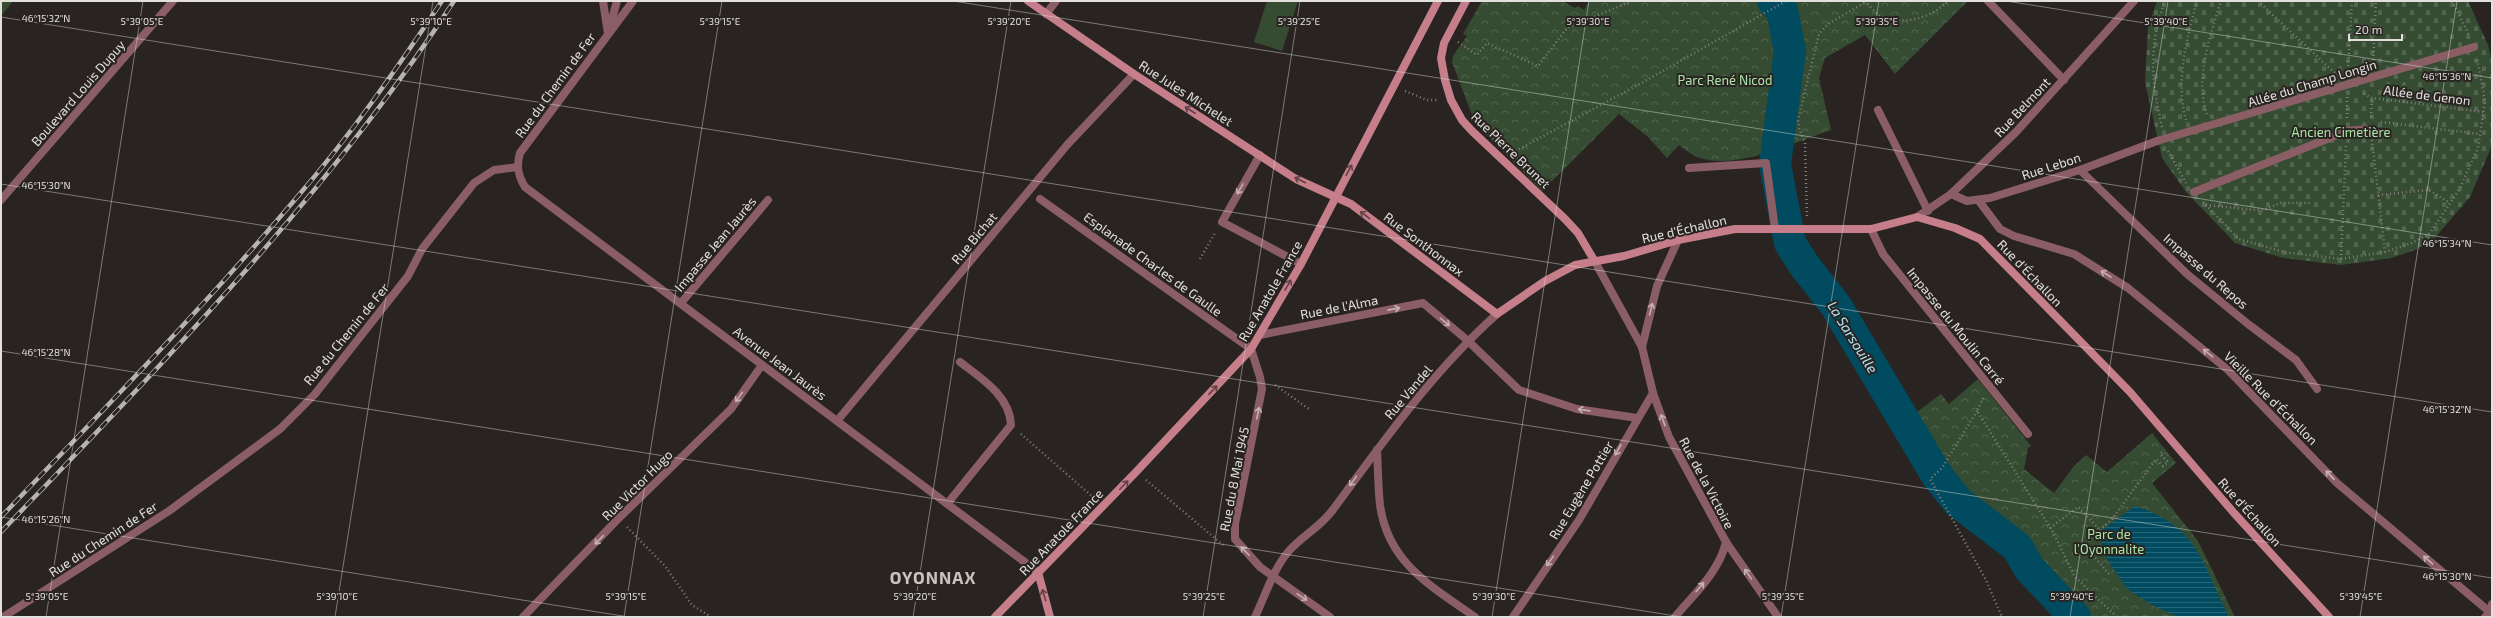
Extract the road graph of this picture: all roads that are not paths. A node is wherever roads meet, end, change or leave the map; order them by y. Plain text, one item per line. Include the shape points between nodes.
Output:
1 (173, 1) edge
2 (603, 1) edge
3 (617, 1) edge
4 (1028, 1) edge
5 (1056, 1) edge
6 (1438, 1) edge
7 (1466, 1) edge
8 (1988, 1) edge
9 (2134, 1) edge
10 (632, 2) edge
11 (1046, 14) junction
12 (608, 34) junction
13 (2474, 47) road end
14 (1134, 74) junction
15 (2064, 80) junction
16 (1878, 110) dead end
17 (2371, 125) road end
18 (2161, 140) joint
19 (1260, 156) junction
20 (518, 167) junction
21 (1689, 168) dead end
22 (2080, 170) junction
23 (4, 191) edge
24 (2194, 192) road end
25 (1951, 194) junction
26 (1335, 197) junction
27 (1040, 198) dead end
28 (1, 200) edge
29 (768, 200) dead end
30 (1979, 201) junction
31 (1928, 211) junction
32 (1917, 218) junction
33 (1774, 229) junction
34 (1871, 229) junction
35 (1678, 240) junction
36 (1594, 260) junction
37 (1301, 264) junction
38 (681, 303) junction
39 (1497, 314) junction
40 (1260, 335) junction
41 (1467, 340) junction
42 (1642, 347) junction
43 (1251, 349) junction
44 (960, 362) dead end
45 (762, 365) junction
46 (2317, 389) dead end
47 (1652, 393) junction
48 (1637, 418) junction
49 (837, 422) junction
50 (2028, 434) dead end
51 (1377, 450) junction
52 (947, 504) junction
53 (1726, 542) junction
54 (1038, 572) junction
55 (1274, 577) junction
56 (2490, 612) edge
57 (3, 617) edge
58 (524, 617) edge
59 (995, 617) edge
60 (1050, 617) edge
61 (1255, 617) edge
62 (1330, 617) edge
63 (1475, 617) edge
64 (1513, 617) edge
65 (1675, 617) edge
66 (1778, 617) edge
67 (2329, 617) edge

1 - 23 street, Boulevard Louis Dupuy
2 - 12 street
3 - 12 street
4 - 11 main road, Rue Jules Michelet
5 - 11 street
26 -> 6 main road, Rue Anatole France
7 - 36 main road, Rue Pierre Brunet via 1444,43 1441,58 1451,100 1462,120 1578,233
8 - 15 street
9 - 15 street, Rue Belmont
10 - 12 street, Rue du Chemin de Fer
11 - 14 main road, Rue Jules Michelet
12 - 20 street, Rue du Chemin de Fer via 520,153
13 - 18 street, Allée du Champ Longin
19 -> 14 main road, Rue Jules Michelet
14 - 49 street, Rue Bichat via 1067,145
15 - 25 street, Rue Belmont via 2016,132
16 - 31 street
17 - 24 street via 2346,131
18 - 22 street, Rue Lebon
26 -> 19 main road, Rue Jules Michelet via 1296,179
19 -> 37 street via 1222,222
20 - 38 street, Avenue Jean Jaurès via 519,178 525,187
20 - 57 street, Rue du Chemin de Fer via 494,170 474,184 422,249 408,276 315,394 280,429 169,511
21 - 33 street via 1766,163
22 - 30 street, Rue Lebon
22 - 46 street, Impasse du Repos via 2187,274 2296,360
23 - 28 street, Boulevard Louis Dupuy
25 - 30 street, Rue Lebon via 1958,199
25 - 31 street, Rue Belmont
26 - 37 main road, Rue Anatole France
39 -> 26 main road, Rue Sonthonnax via 1351,204
27 - 43 street, Esplanade Charles de Gaulle
29 - 38 street, Impasse Jean Jaurès
56 -> 30 street, Vieille Rue d'Échallon via 2337,483 2233,375 2128,288 2074,254 2014,236 2000,229
31 - 32 street, Rue Belmont
32 - 34 main road, Rue d'Échallon
32 - 67 main road, Rue d'Échallon via 1955,228 1980,239 2130,392 2234,513
33 - 34 main road, Rue d'Échallon
33 - 35 main road, Rue d'Échallon via 1713,231
34 - 50 street, Impasse du Moulin Carré via 1883,254
35 - 36 main road, Rue d'Échallon via 1624,256
42 -> 35 street, Rue de la Victoire via 1657,286
36 - 39 main road, Rue Vandel via 1568,268
36 - 42 street, Rue de la Victoire
40 -> 37 main road, Rue Anatole France
38 - 45 street, Avenue Jean Jaurès
39 - 41 street, Rue Vandel
40 -> 41 street, Rue de l'Alma via 1423,304
40 - 43 main road, Rue Anatole France
48 -> 41 street via 1577,409 1519,390
41 - 51 street, Rue Vandel
42 - 47 street, Rue de la Victoire
54 -> 43 main road, Rue Anatole France
55 -> 43 street, Rue du 8 Mai 1945 via 1260,568 1235,539 1235,524 1262,389
44 - 52 street via 988,383 1003,401 1009,409 1011,425
45 - 49 street, Avenue Jean Jaurès
45 -> 58 street, Rue Victor Hugo via 731,409 618,519
47 - 48 street, Rue Eugène Pottier
53 -> 47 street, Rue de la Victoire via 1669,437
48 -> 64 street, Rue Eugène Pottier via 1579,520
49 - 52 street, Avenue Jean Jaurès
51 -> 55 street, Rue Vandel via 1331,512 1288,552
51 - 63 street via 1380,504 1392,545 1414,574
52 - 54 street, Avenue Jean Jaurès
65 -> 53 street via 1709,577
66 -> 53 street, Rue de la Victoire
54 - 59 main road, Rue Anatole France
60 -> 54 main road
55 - 61 street, Rue Vandel
55 -> 62 street, Rue du 8 Mai 1945

